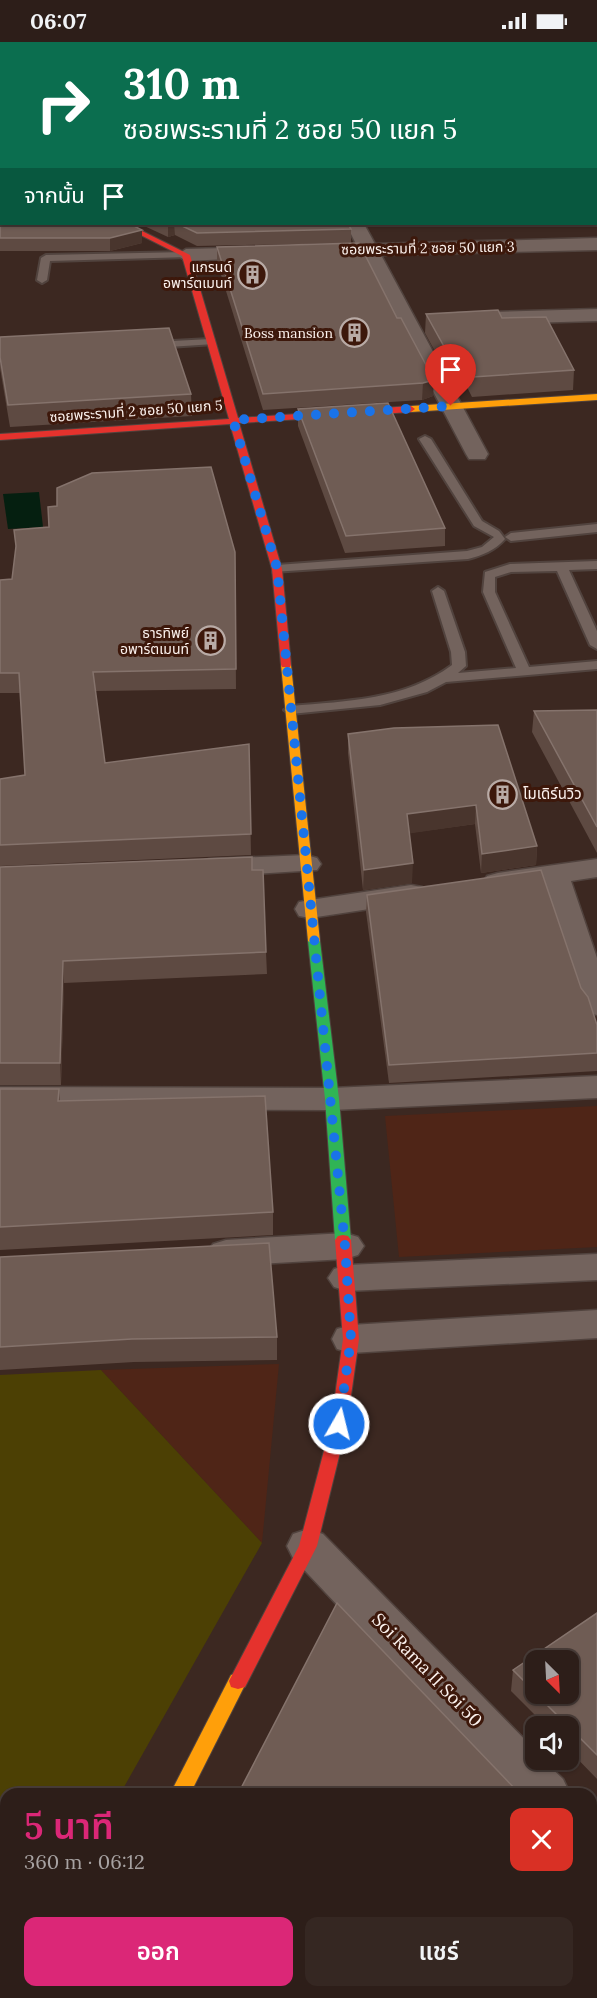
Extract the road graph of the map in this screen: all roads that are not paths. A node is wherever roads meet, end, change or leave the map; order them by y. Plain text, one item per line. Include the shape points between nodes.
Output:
1 (125, 225) edge
2 (356, 225) edge
3 (597, 244) edge
4 (368, 250) junction
5 (186, 255) junction
6 (42, 280) dead end
7 (597, 315) edge
8 (405, 320) junction
9 (210, 342) junction
10 (147, 345) edge
11 (597, 397) edge
12 (451, 406) junction
13 (233, 420) junction
14 (0, 437) edge
15 (425, 439) dead end
16 (477, 454) dead end
17 (597, 528) edge
18 (502, 537) junction
19 (597, 565) edge
20 (561, 567) junction
21 (277, 568) junction
22 (438, 591) dead end
23 (597, 609) edge
24 (581, 610) junction
25 (597, 645) edge
26 (597, 665) edge
27 (524, 671) junction
28 (447, 678) junction
29 (291, 710) junction
30 (306, 864) junction
31 (597, 868) edge
32 (185, 869) edge
33 (553, 874) junction
34 (473, 885) edge
35 (439, 890) edge
36 (310, 909) junction
37 (597, 1005) edge
38 (597, 1088) edge
39 (0, 1098) edge
40 (332, 1099) junction
41 (196, 1254) edge
42 (346, 1262) junction
43 (597, 1267) edge
44 (597, 1324) edge
45 (351, 1339) junction
46 (308, 1546) junction
47 (183, 1788) edge
48 (540, 1788) edge

1 - 5 street
2 - 4 street
3 - 4 street, ซอยพระรามที่ 2 ซอย 50 แยก 3
4 - 5 street, ซอยพระรามที่ 2 ซอย 50 แยก 3
4 - 8 street
5 - 6 lane via 46,258
5 - 9 street
7 - 8 street
8 - 12 street
9 - 10 lane
9 - 13 street
11 - 12 street, ซอยพระรามที่ 2 ซอย 50 แยก 5
12 - 13 street, ซอยพระรามที่ 2 ซอย 50 แยก 5
12 - 16 street
13 - 14 street, ซอยพระรามที่ 2 ซอย 50 แยก 5
13 - 21 street
15 - 18 lane via 478,523
17 - 18 lane
18 - 21 lane via 486,550 468,555
19 - 20 lane
20 - 24 lane
20 - 27 lane via 510,568 489,575 489,592
21 - 29 street
22 - 28 lane via 458,652 459,666
23 - 24 lane
24 - 25 lane
26 - 27 lane
27 - 28 lane
28 - 29 lane via 401,698
29 - 30 street
30 - 32 street
30 - 36 street
31 - 33 street
33 - 34 street
33 - 37 street
35 - 36 street
36 - 40 street
38 - 40 street
39 - 40 street
40 - 42 street
41 - 42 street
42 - 43 street
42 - 45 street
44 - 45 street
45 - 46 street via 339,1424
46 - 47 street
46 - 48 street, Soi Rama II Soi 50

